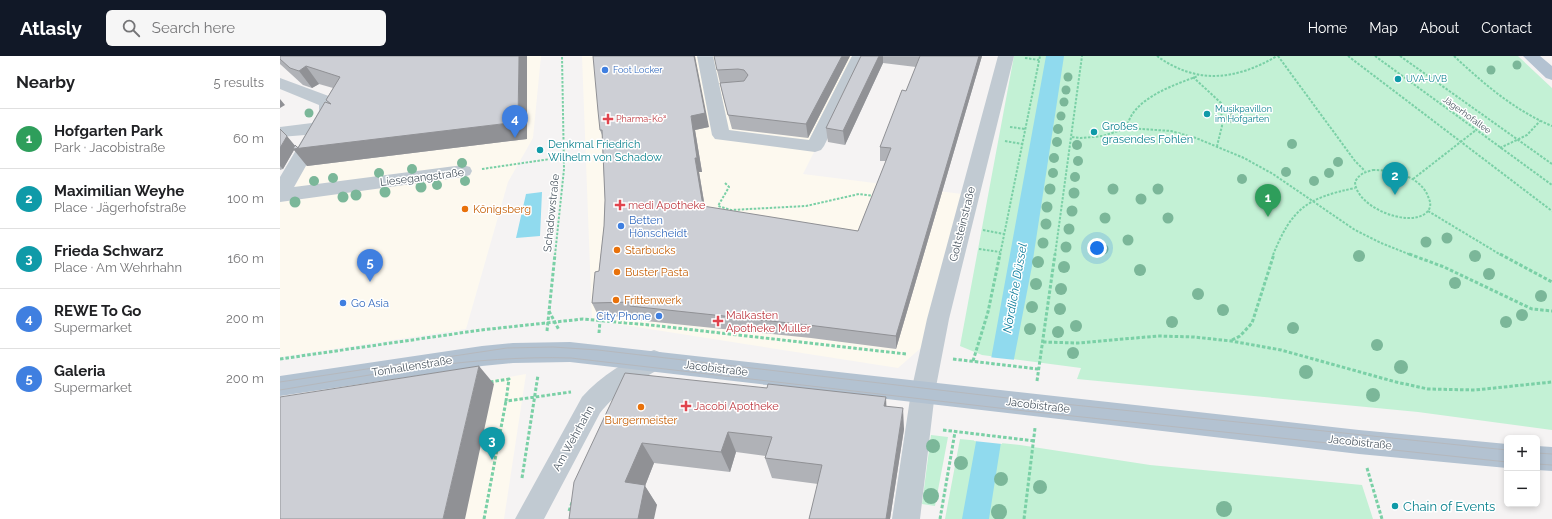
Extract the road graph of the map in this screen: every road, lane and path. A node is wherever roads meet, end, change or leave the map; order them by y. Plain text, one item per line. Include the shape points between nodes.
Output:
1 (562, 56) edge
2 (705, 56) edge
3 (860, 56) edge
4 (1006, 56) edge
5 (1040, 56) edge
6 (1082, 56) edge
7 (1157, 56) edge
8 (1278, 56) edge
9 (1348, 56) edge
10 (1375, 56) edge
11 (1400, 56) edge
12 (1454, 56) edge
13 (1531, 56) edge
14 (1199, 75) junction
15 (1552, 75) edge
16 (1193, 77) junction
17 (280, 83) edge
18 (1540, 121) junction
19 (1552, 126) edge
20 (318, 128) junction
21 (1127, 128) junction
22 (1476, 130) junction
23 (280, 132) edge
24 (1072, 137) junction
25 (1520, 141) junction
26 (1461, 142) junction
27 (1217, 146) junction
28 (1500, 148) junction
29 (564, 157) junction
30 (1552, 164) edge
31 (1366, 171) junction
32 (464, 172) joint
33 (1413, 179) junction
34 (725, 183) dead end
35 (1552, 185) edge
36 (1355, 188) junction
37 (280, 194) edge
38 (878, 196) edge
39 (1311, 201) junction
40 (1428, 211) junction
41 (1552, 211) edge
42 (1552, 282) edge
43 (1552, 311) edge
44 (600, 321) junction
45 (548, 323) junction
46 (650, 325) junction
47 (600, 326) dead end
48 (648, 328) dead end
49 (1230, 341) junction
50 (1044, 342) junction
51 (840, 346) junction
52 (839, 350) dead end
53 (544, 352) junction
54 (570, 352) joint
55 (907, 354) dead end
56 (280, 359) edge
57 (654, 360) junction
58 (961, 360) dead end
59 (973, 361) junction
60 (1038, 369) junction
61 (487, 382) dead end
62 (1552, 382) edge
63 (280, 386) edge
64 (573, 392) dead end
65 (923, 392) junction
66 (534, 398) junction
67 (506, 402) junction
68 (1029, 412) junction
69 (955, 432) dead end
70 (962, 432) dead end
71 (1034, 441) junction
72 (1359, 442) junction
73 (1504, 456) edge
74 (1540, 458) edge
75 (1552, 459) edge
76 (521, 480) dead end
77 (569, 511) edge
78 (484, 519) edge
79 (529, 519) edge
80 (570, 519) edge
81 (906, 519) edge
82 (940, 519) edge
83 (1024, 519) edge
84 (1382, 519) edge

1 - 29 path, Schadowstraße
2 - 3 street via 719,89 721,135 815,146
4 - 65 street, Goltsteinstraße via 938,319
5 - 59 path via 988,312
6 - 24 path
7 - 14 path via 1174,66
8 - 14 path via 1246,72
8 - 31 path via 1355,161
9 - 26 path
10 - 22 path, Jägerhofallee
11 - 25 path
12 - 18 path via 1517,109
13 - 15 main road
14 - 16 path
16 - 21 path via 1159,92 1141,105 1128,117
16 - 27 path via 1221,103 1222,126
17 - 20 street, Liesegangstraße via 328,102 328,111
18 - 19 path
18 - 25 path via 1533,132
20 - 23 street
20 - 37 street, Liesegangstraße
21 - 24 path via 1103,136
21 - 27 path via 1171,132
22 - 26 path
22 - 28 path, Jägerhofallee
24 - 50 path
25 - 28 path
25 - 30 path
26 - 33 path
26 - 41 path
27 - 39 path via 1273,174
28 - 35 path, Jägerhofallee
29 - 32 path, Liesegangstraße
29 - 45 path, Schadowstraße
31 - 33 path via 1393,172
31 - 36 path via 1358,175 1354,181
32 - 37 street, Liesegangstraße
33 - 40 path via 1428,192 1431,199
34 - 38 path via 729,187 718,206 731,210 806,206 859,194
36 - 39 path
36 - 40 path via 1366,202 1387,213 1411,217
39 - 43 path via 1380,243 1444,267 1532,309
39 - 49 path via 1290,219 1265,278 1256,313 1249,327 1242,336
40 - 42 path
44 - 45 path via 583,319
44 - 46 path
44 - 47 path
45 - 56 path
46 - 48 path
46 - 51 path
49 - 50 path via 1167,336 1076,344
49 - 62 path via 1299,354 1427,389 1452,391
50 - 60 path
51 - 52 path
51 - 55 path
53 - 54 main road, Tonhallenstraße
53 - 63 main road, Tonhallenstraße via 482,356
53 - 66 path
54 - 57 main road, Jacobistraße
57 - 65 main road, Jacobistraße
57 - 79 street, Am Wehrhahn via 618,379 595,400
58 - 59 path
59 - 60 path
60 - 68 path
61 - 67 path via 509,379
64 - 66 path
65 - 68 main road, Jacobistraße via 970,397
65 - 81 street, Goltsteinstraße
66 - 67 path
66 - 76 path
67 - 78 path
68 - 71 path
68 - 72 main road, Jacobistraße
69 - 82 path
70 - 71 path
71 - 83 path
72 - 73 main road, Jacobistraße
72 - 84 path
74 - 75 main road
77 - 80 path via 574,498

